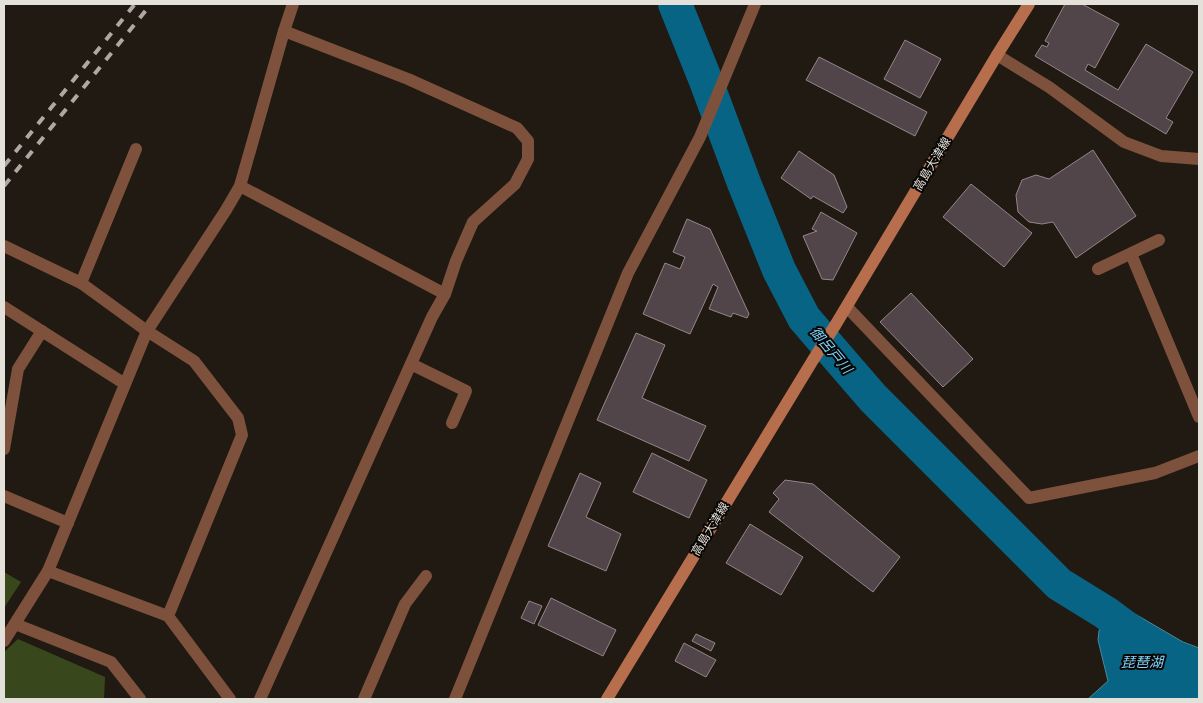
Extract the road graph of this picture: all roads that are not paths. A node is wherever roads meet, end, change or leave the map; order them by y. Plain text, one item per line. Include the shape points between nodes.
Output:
1 (294, 4) edge
2 (755, 4) edge
3 (1029, 4) edge
4 (284, 31) junction
5 (997, 55) junction
6 (136, 149) dead end
7 (1199, 159) edge
8 (240, 186) junction
9 (1159, 240) dead end
10 (4, 246) edge
11 (1131, 254) junction
12 (1098, 270) dead end
13 (81, 283) junction
14 (445, 294) junction
15 (4, 307) edge
16 (847, 307) junction
17 (42, 331) junction
18 (147, 331) junction
19 (411, 364) junction
20 (125, 384) junction
21 (1199, 417) edge
22 (452, 423) dead end
23 (4, 449) edge
24 (1199, 456) edge
25 (4, 496) edge
26 (68, 523) junction
27 (48, 571) junction
28 (426, 576) dead end
29 (168, 616) junction
30 (14, 624) junction
31 (4, 641) edge
32 (140, 699) edge
33 (230, 699) edge
34 (260, 699) edge
35 (364, 699) edge
36 (455, 699) edge
37 (607, 699) edge

1 - 4 street
2 - 36 street via 700,137 628,273
3 - 5 main road, 高島大津線
4 - 8 street
4 - 14 street via 408,79 517,128 528,141 528,159 515,184 473,222
5 - 7 street via 1049,87 1124,142 1161,156
5 - 16 main road, 高島大津線
6 - 13 street
8 - 14 street
8 - 18 street
9 - 11 street
10 - 13 street
11 - 12 street
11 - 21 street
13 - 18 street
14 - 19 street
15 - 17 street
16 - 24 street via 1029,498 1155,473
16 - 37 main road, 高島大津線
17 - 20 street
17 - 23 street via 18,369
18 - 20 street
18 - 29 street via 194,361 238,418 242,435
19 - 22 street via 466,391
19 - 34 street
20 - 26 street
25 - 26 street
26 - 27 street
27 - 29 street
27 - 30 street
28 - 35 street via 405,604
29 - 33 street
30 - 31 street
30 - 32 street via 111,662

